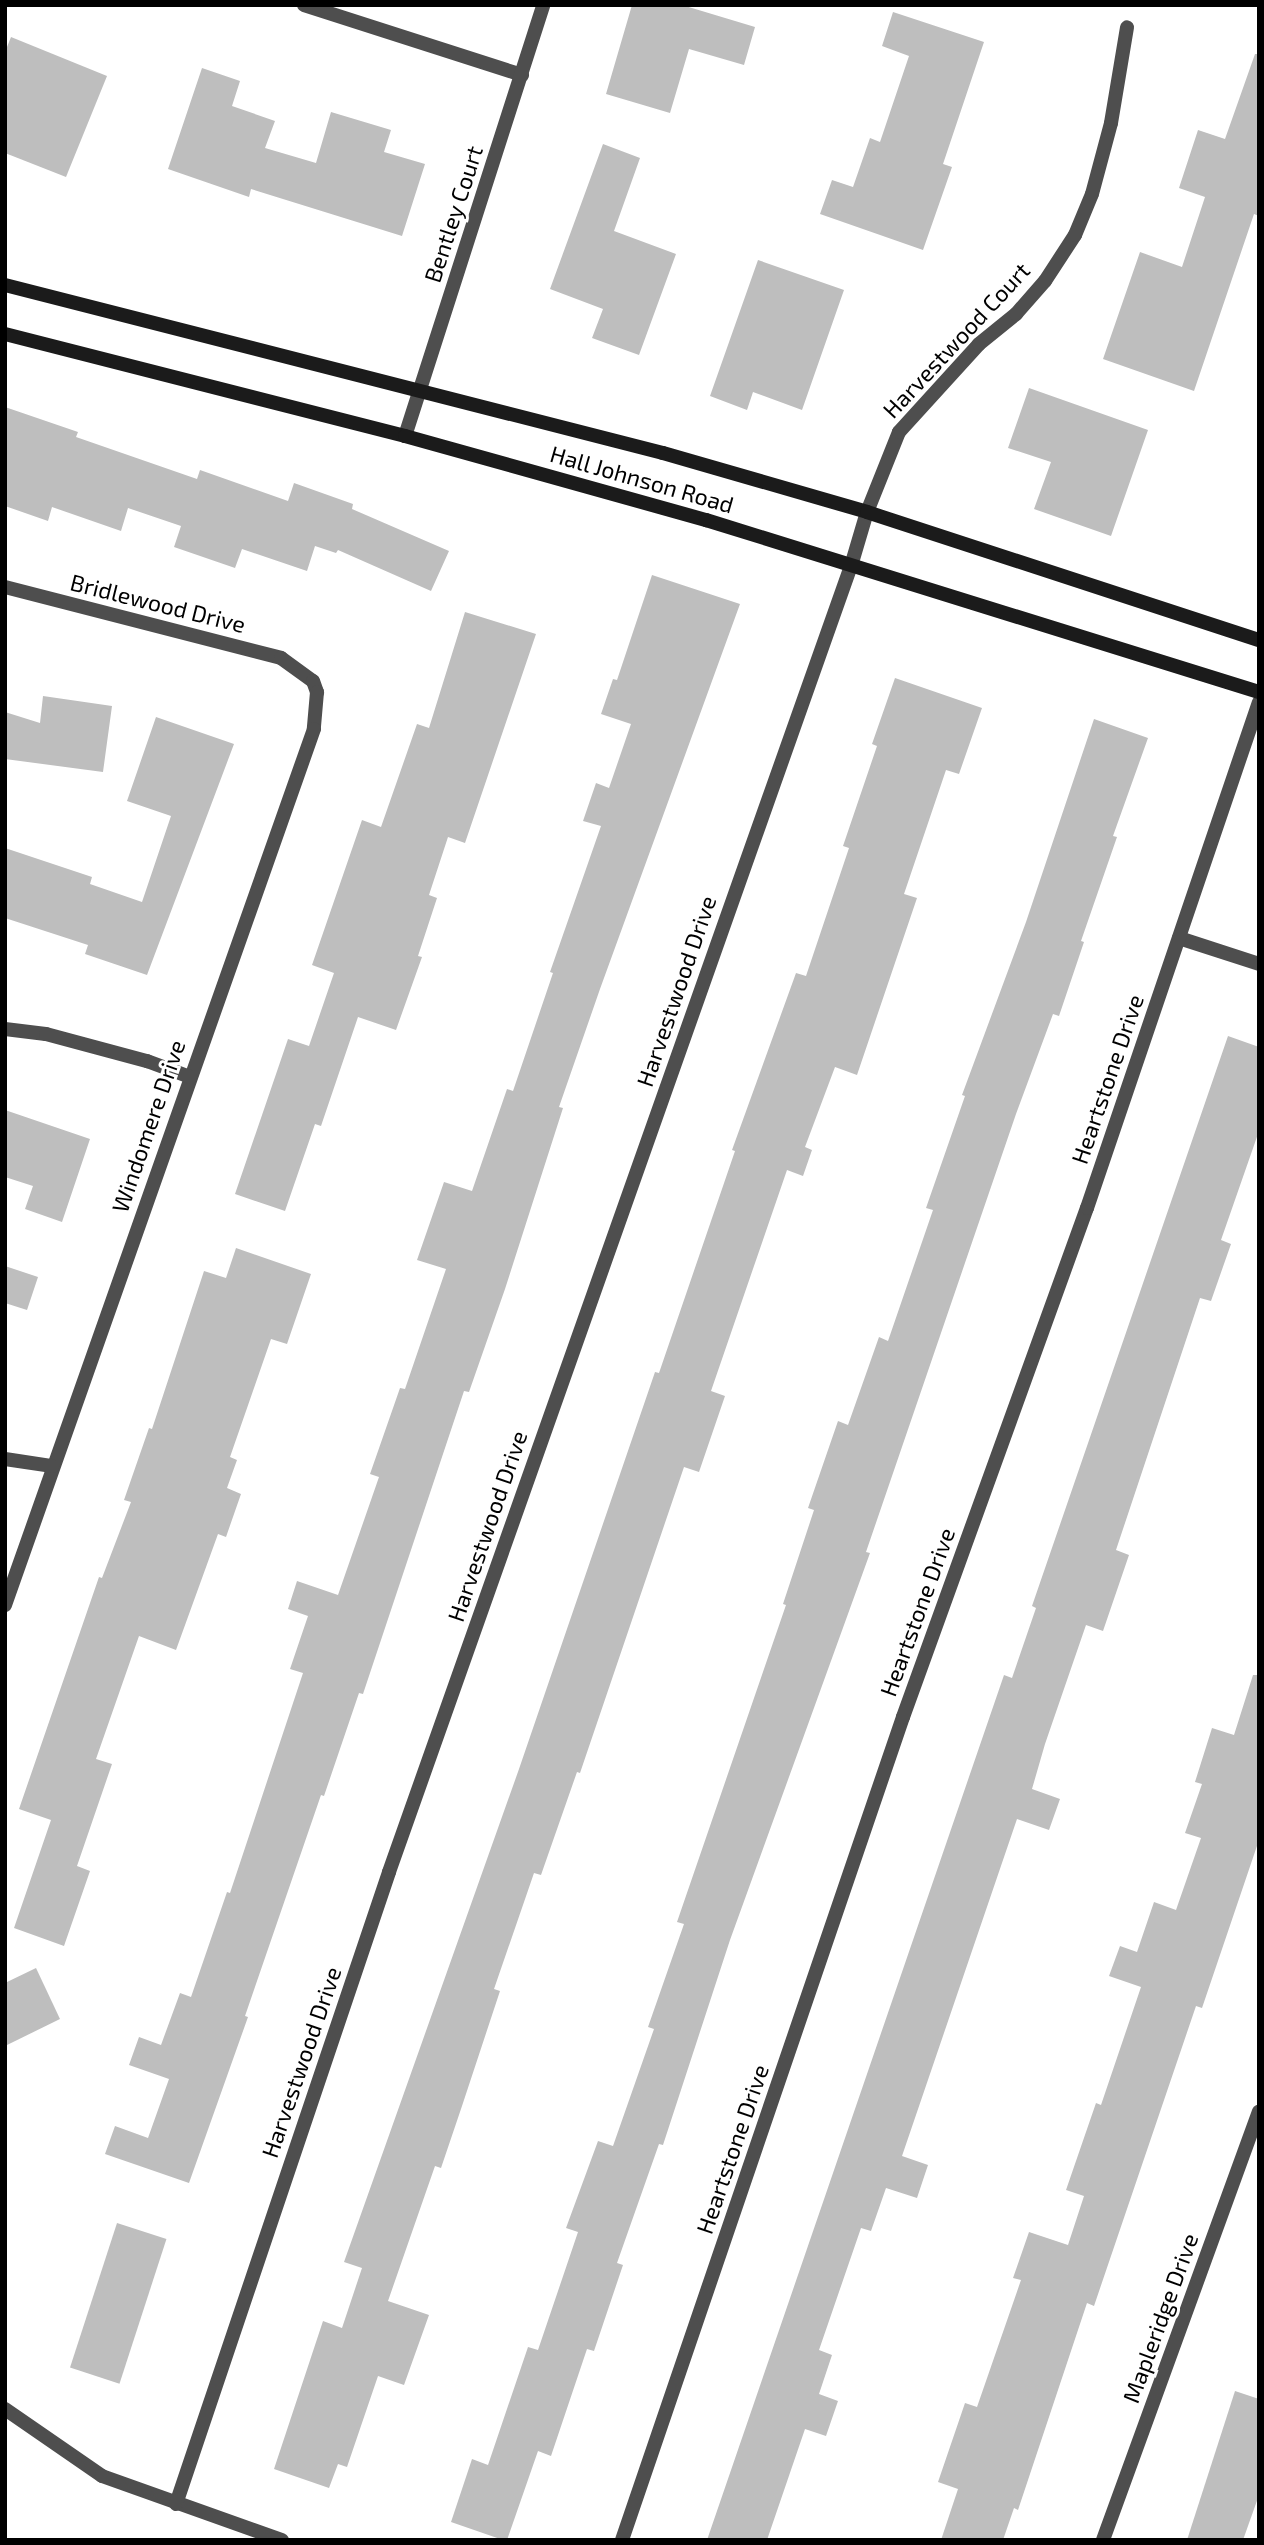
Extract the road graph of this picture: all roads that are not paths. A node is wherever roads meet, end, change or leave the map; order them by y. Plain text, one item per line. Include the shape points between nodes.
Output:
1 (304, 5) edge
2 (544, 5) edge
3 (1127, 27) dead end
4 (522, 75) junction
5 (5, 285) edge
6 (5, 334) edge
7 (420, 391) junction
8 (405, 436) junction
9 (867, 512) junction
10 (851, 566) junction
11 (5, 587) edge
12 (1259, 640) edge
13 (298, 667) joint
14 (1259, 692) edge
15 (1259, 702) edge
16 (1179, 938) junction
17 (1259, 964) edge
18 (5, 1029) edge
19 (190, 1077) junction
20 (5, 1459) edge
21 (52, 1466) junction
22 (5, 1605) edge
23 (1259, 2112) edge
24 (5, 2409) edge
25 (176, 2504) junction
26 (282, 2540) edge
27 (622, 2540) edge
28 (1103, 2540) edge

1 - 4 street
2 - 4 street, Bentley Court
3 - 9 street, Harvestwood Court via 1108,134 1092,194 1075,234 1045,281 1016,314 979,344 899,432
4 - 7 street, Bentley Court
5 - 7 main road, Hall Johnson Road
6 - 8 main road, Hall Johnson Road
7 - 8 street, Bentley Court
7 - 9 main road, Hall Johnson Road via 663,453
8 - 10 main road, Hall Johnson Road via 706,520
9 - 10 street, Harvestwood Court
9 - 12 main road, Hall Johnson Road
10 - 14 main road, Hall Johnson Road
10 - 25 street, Harvestwood Drive via 393,1859
11 - 13 street, Bridlewood Drive via 281,658
13 - 19 street, Windomere Drive via 317,692 314,729
15 - 16 street, Heartstone Drive
16 - 17 street
16 - 27 street, Heartstone Drive via 903,1717
18 - 19 street via 46,1034
19 - 21 street, Windomere Drive
20 - 21 street
21 - 22 street, Windomere Drive
23 - 28 street, Mapleridge Drive
24 - 25 street via 102,2476
25 - 26 street

